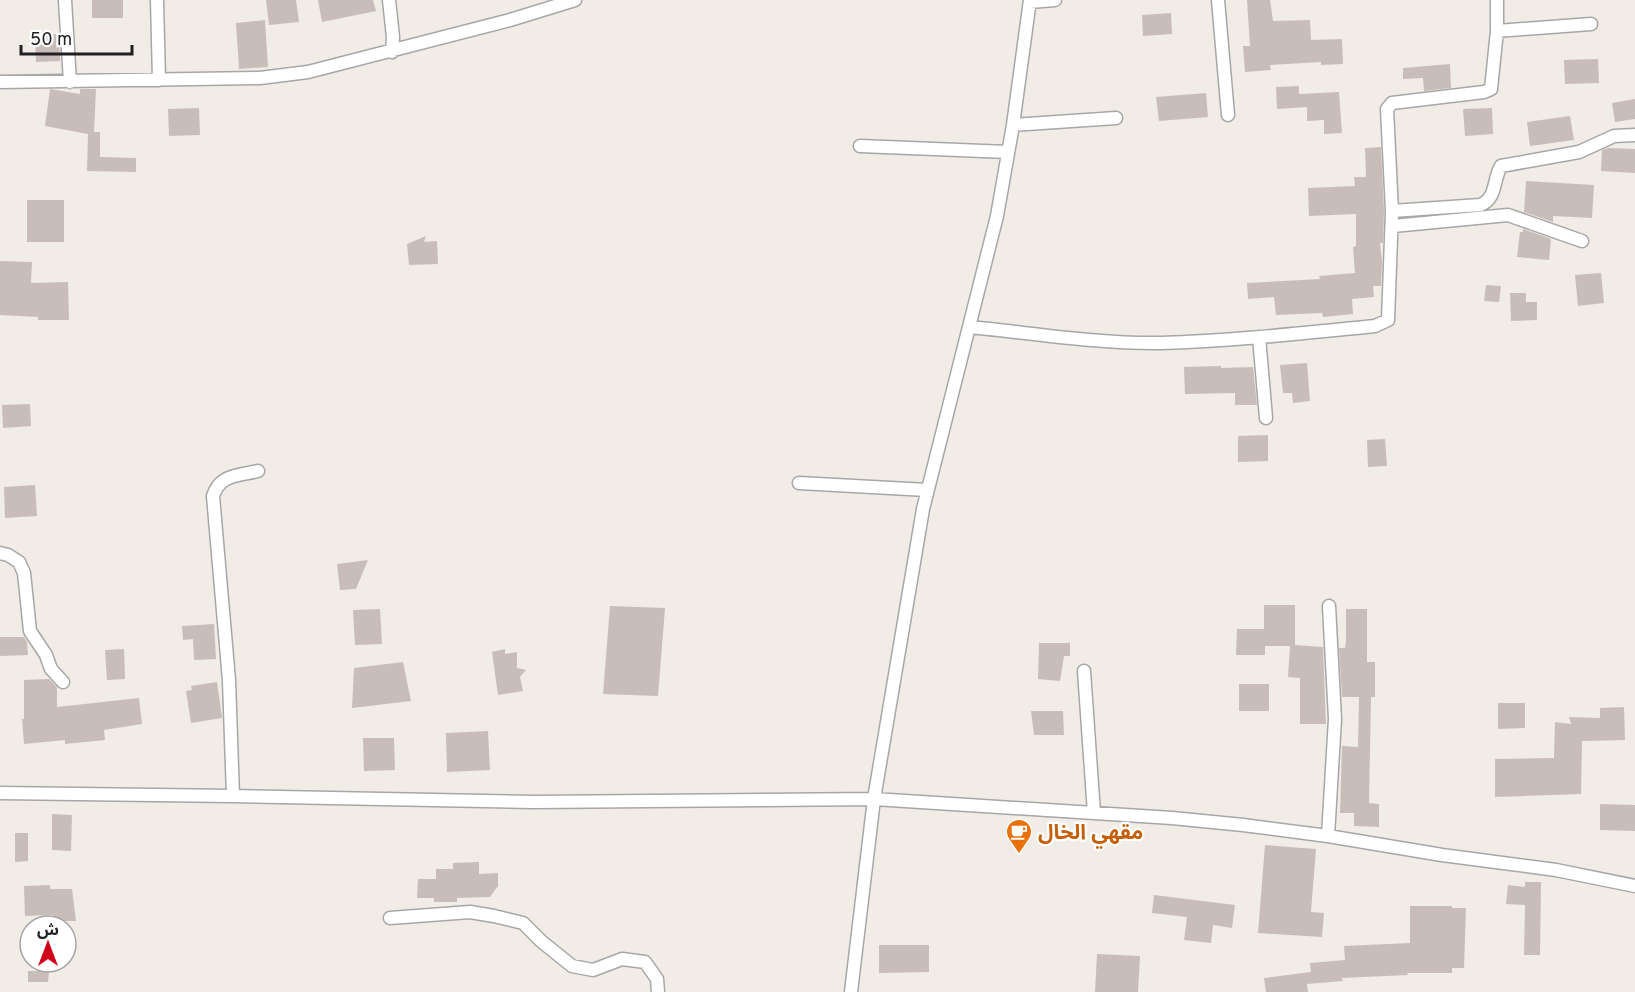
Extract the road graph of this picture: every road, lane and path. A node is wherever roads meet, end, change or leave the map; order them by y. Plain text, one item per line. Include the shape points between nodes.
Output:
1 (65, 0) edge
2 (157, 0) edge
3 (389, 0) edge
4 (575, 0) edge
5 (1055, 0) edge
6 (1218, 0) edge
7 (1497, 0) edge
8 (1030, 1) edge
9 (1591, 24) dead end
10 (1497, 31) junction
11 (392, 52) junction
12 (159, 80) junction
13 (0, 82) edge
14 (70, 82) junction
15 (1228, 116) dead end
16 (1116, 118) dead end
17 (1013, 125) junction
18 (1635, 135) edge
19 (860, 146) dead end
20 (1008, 152) junction
21 (1392, 211) junction
22 (1393, 226) junction
23 (1582, 241) dead end
24 (970, 327) junction
25 (1259, 337) junction
26 (1266, 418) dead end
27 (258, 471) dead end
28 (799, 483) dead end
29 (927, 490) junction
30 (0, 554) edge
31 (1329, 606) dead end
32 (1084, 671) dead end
33 (63, 682) dead end
34 (0, 794) edge
35 (233, 796) junction
36 (874, 799) junction
37 (1094, 813) junction
38 (1328, 836) junction
39 (1635, 886) edge
40 (390, 918) dead end
41 (658, 992) edge
42 (851, 992) edge

1 - 14 street
2 - 12 street
3 - 11 street
4 - 11 street
5 - 8 street
6 - 15 street
7 - 10 street
8 - 17 street
9 - 10 street
10 - 21 street via 1491,89 1389,105
11 - 12 street via 308,72 260,78
12 - 14 street
13 - 14 street
16 - 17 street
17 - 20 street
18 - 21 street via 1614,136 1579,152 1501,166 1491,196 1480,205
19 - 20 street
20 - 24 street
21 - 22 street
22 - 23 street via 1508,215
22 - 25 street via 1388,320 1375,326
24 - 25 street via 1159,343
24 - 29 street
25 - 26 street
27 - 35 street via 224,479 216,485 213,496 229,680
28 - 29 street
29 - 36 street
30 - 33 street via 19,562 24,573 30,631
31 - 38 street via 1335,719
32 - 37 street
34 - 35 street
35 - 36 street via 534,802
36 - 37 street
36 - 42 street
37 - 38 street
38 - 39 street via 1556,870
40 - 41 street via 470,912 523,923 572,966 593,970 622,959 645,962 657,979

